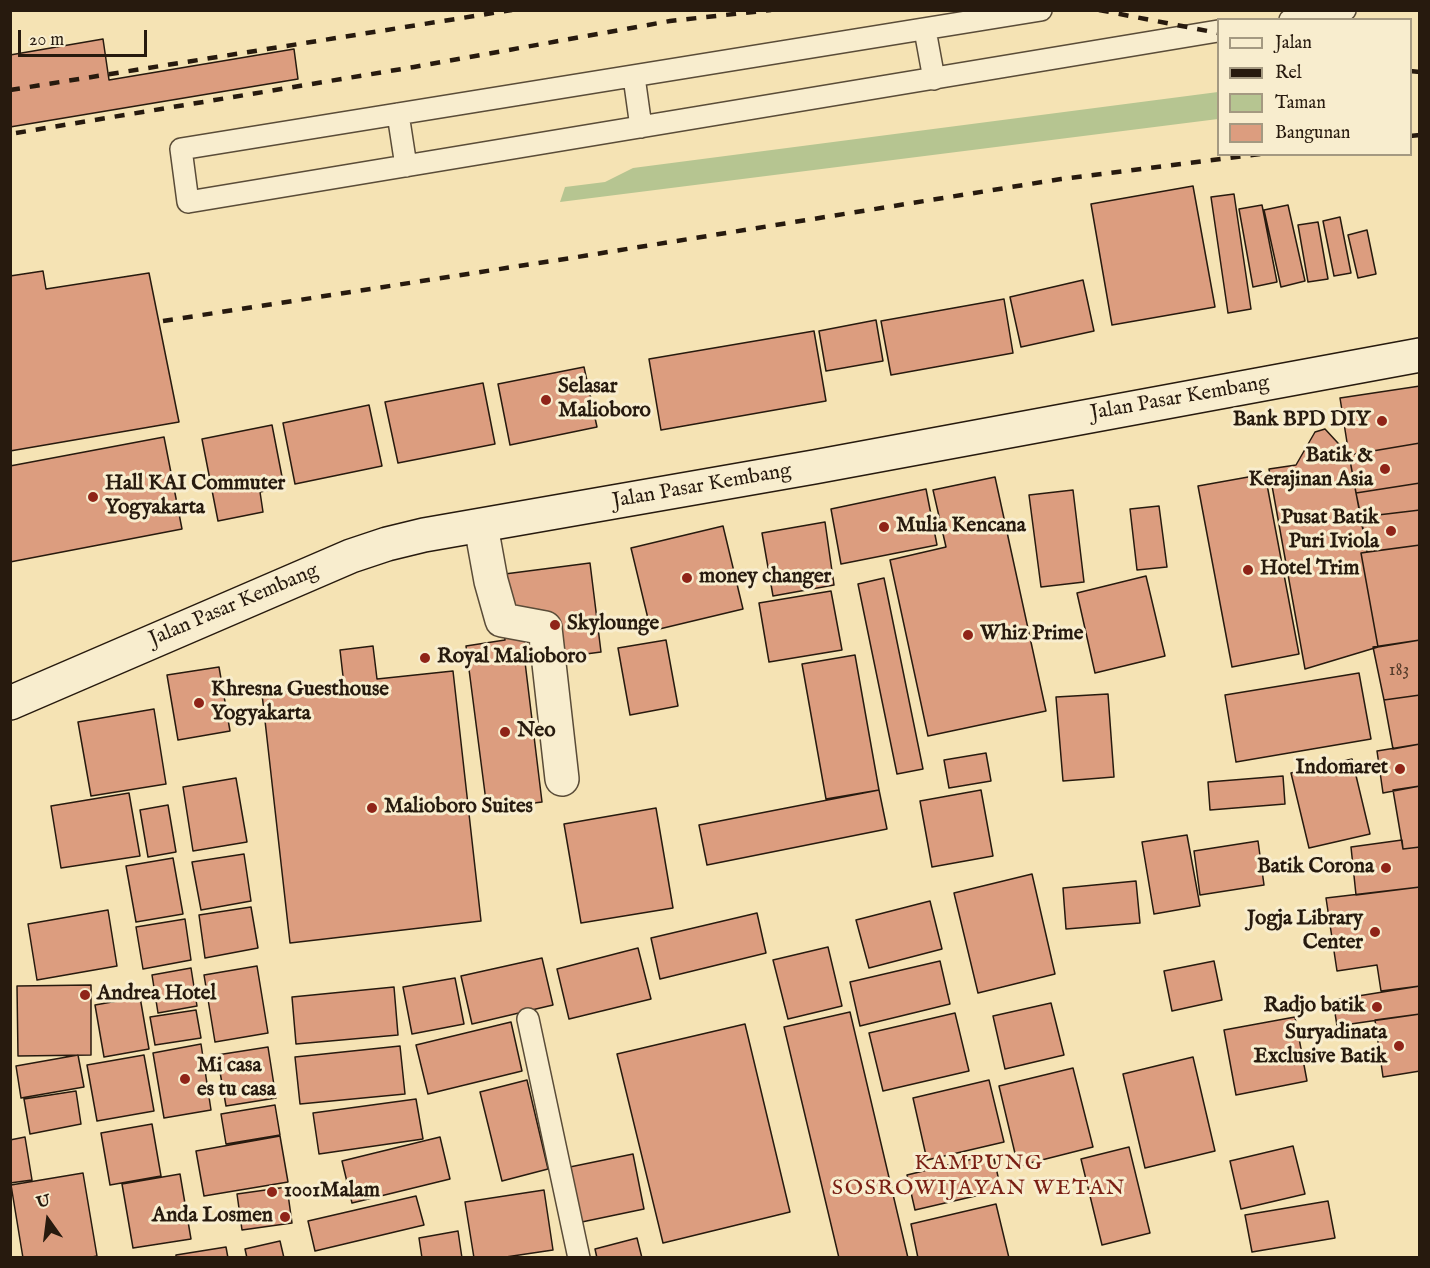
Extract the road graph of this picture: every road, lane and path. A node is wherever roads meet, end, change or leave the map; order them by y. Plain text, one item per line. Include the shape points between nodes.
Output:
1 (1041, 10) edge
2 (1345, 10) edge
3 (1301, 18) edge
4 (925, 30) junction
5 (1217, 31) edge
6 (634, 76) junction
7 (934, 79) junction
8 (398, 114) junction
9 (641, 127) junction
10 (406, 166) junction
11 (1419, 355) edge
12 (481, 526) junction
13 (10, 703) edge
14 (562, 779) dead end
15 (528, 1019) dead end
16 (579, 1257) edge

1 - 4 lane
2 - 3 lane
4 - 6 lane
4 - 7 lane
5 - 7 lane
6 - 8 lane
6 - 9 lane
7 - 9 lane
8 - 10 lane
8 - 10 lane via 181,149 188,202
9 - 10 lane
11 - 12 main road, Jalan Pasar Kembang
12 - 13 main road, Jalan Pasar Kembang via 424,535 351,556
12 - 14 main road via 502,620 545,628
15 - 16 lane

